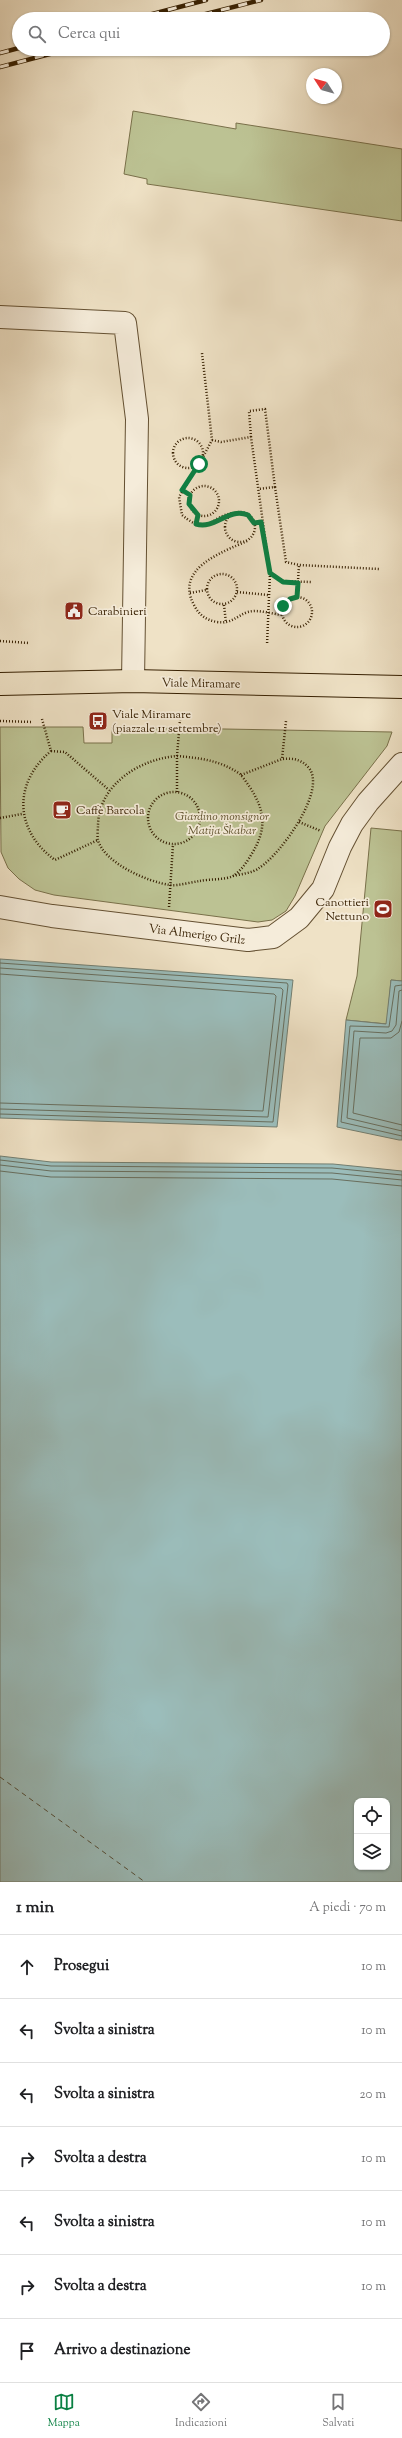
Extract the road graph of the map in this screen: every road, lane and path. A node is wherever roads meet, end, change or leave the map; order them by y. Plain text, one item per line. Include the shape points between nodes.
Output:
1 (0, 317) edge
2 (202, 353) dead end
3 (252, 437) junction
4 (212, 440) junction
5 (202, 459) junction
6 (199, 464) junction
7 (275, 487) junction
8 (258, 489) junction
9 (182, 490) junction
10 (190, 495) junction
11 (233, 514) junction
12 (198, 515) junction
13 (261, 522) junction
14 (254, 523) junction
15 (196, 524) junction
16 (247, 541) junction
17 (299, 565) junction
18 (379, 569) dead end
19 (270, 573) junction
20 (311, 582) dead end
21 (298, 583) junction
22 (206, 590) junction
23 (237, 592) junction
24 (190, 593) junction
25 (268, 595) junction
26 (297, 597) junction
27 (224, 604) junction
28 (267, 614) junction
29 (282, 615) junction
30 (226, 623) junction
31 (0, 641) edge
32 (29, 643) dead end
33 (266, 645) dead end
34 (133, 681) junction
35 (0, 684) edge
36 (402, 688) edge
37 (42, 719) dead end
38 (180, 720) dead end
39 (0, 721) edge
40 (286, 721) dead end
41 (33, 722) dead end
42 (52, 751) junction
43 (177, 756) junction
44 (282, 759) junction
45 (402, 764) edge
46 (241, 775) junction
47 (109, 790) junction
48 (177, 792) junction
49 (22, 814) junction
50 (0, 818) edge
51 (300, 822) junction
52 (326, 833) dead end
53 (98, 840) junction
54 (173, 844) junction
55 (232, 876) junction
56 (171, 885) junction
57 (0, 907) edge
58 (168, 915) dead end

1 - 34 street via 125,324 137,419
2 - 4 path
3 - 4 path via 221,442
3 - 7 path via 249,411 265,408
3 - 8 path
4 - 5 path
5 - 6 path
5 - 6 path via 202,449 196,440 186,438 177,442 174,447 174,460 181,467 190,468
6 - 9 path
7 - 8 path
7 - 17 path via 284,557 290,564
8 - 13 path
9 - 10 path
9 - 15 path via 179,496 182,515
10 - 12 path via 189,504
10 - 12 path via 197,487 202,486 212,489 219,497 214,512 206,516
11 - 14 path via 248,515
11 - 15 path via 207,526
11 - 16 path via 226,521 226,535 238,542
12 - 15 path
13 - 14 path
13 - 19 path
14 - 16 path via 254,534
16 - 24 path via 198,567 193,575
17 - 18 path
17 - 21 path
19 - 21 path via 283,582
19 - 25 path
20 - 21 path
21 - 26 path
22 - 23 path via 211,578 220,574 234,581
22 - 24 path
22 - 27 path via 211,601
23 - 25 path
23 - 27 path via 232,600
24 - 30 path via 195,607 205,618
25 - 28 path
26 - 29 path via 286,602 281,611
26 - 29 path via 305,600 312,608 307,623 299,628 290,626
27 - 30 path
28 - 29 path
28 - 30 path via 248,612
28 - 33 path
31 - 32 path
34 - 35 main road, Viale Miramare
34 - 36 main road, Viale Miramare
37 - 42 path
38 - 43 path
39 - 41 path
40 - 44 path
42 - 47 path via 65,752
42 - 49 path via 38,763 26,787
43 - 46 path via 202,758 219,763
43 - 47 path via 159,757 144,764 125,775
43 - 48 path
44 - 46 path
44 - 51 path via 294,758 304,763 313,774 312,794
45 - 57 street, Via Almerigo Grilz via 352,824 323,889 299,918 272,937 248,940 52,916
46 - 55 path via 259,803 262,821 261,840 247,861
47 - 53 path via 98,816
48 - 54 path via 193,800 200,816 199,825 192,836 182,843
48 - 54 path via 169,793 155,801 148,816 152,832 158,838
49 - 50 path
49 - 53 path via 41,850 55,860
51 - 52 path
51 - 55 path via 259,868
53 - 56 path via 110,856 126,869 147,879
54 - 56 path
55 - 56 path
56 - 58 path

